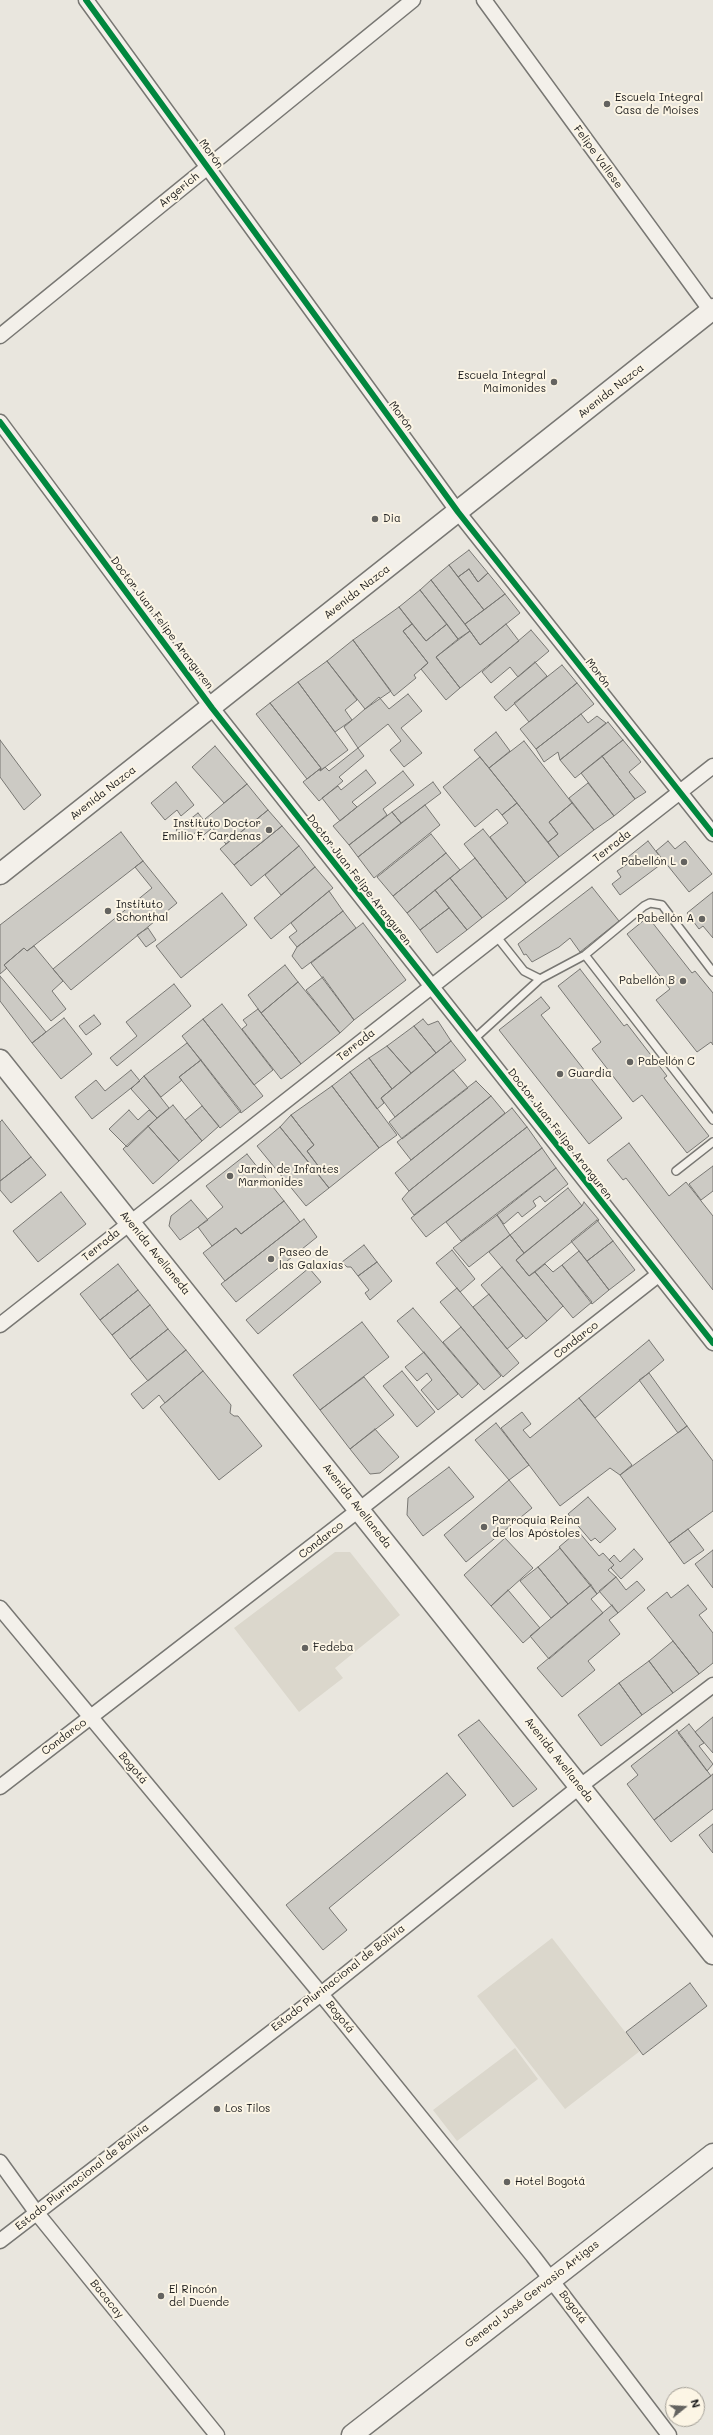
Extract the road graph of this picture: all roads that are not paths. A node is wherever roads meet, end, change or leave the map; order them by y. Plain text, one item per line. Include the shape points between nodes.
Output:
1 (86, 0) edge
2 (413, 0) edge
3 (484, 0) edge
4 (208, 167) junction
5 (712, 312) edge
6 (0, 336) edge
7 (0, 422) edge
8 (458, 512) junction
9 (212, 708) junction
10 (713, 766) edge
11 (681, 793) junction
12 (713, 834) edge
13 (0, 874) edge
14 (496, 936) junction
15 (585, 955) junction
16 (713, 972) edge
17 (540, 980) junction
18 (430, 987) junction
19 (473, 1040) junction
20 (0, 1060) edge
21 (713, 1120) edge
22 (713, 1142) edge
23 (676, 1171) dead end
24 (130, 1222) junction
25 (658, 1275) junction
26 (0, 1325) edge
27 (713, 1343) edge
28 (360, 1509) junction
29 (0, 1608) edge
30 (713, 1685) edge
31 (90, 1718) junction
32 (0, 1787) edge
33 (579, 1787) junction
34 (713, 1954) edge
35 (321, 1994) junction
36 (713, 2154) edge
37 (0, 2162) edge
38 (36, 2212) junction
39 (0, 2241) edge
40 (551, 2278) junction
41 (217, 2435) edge
42 (352, 2435) edge
43 (669, 2435) edge

1 - 4 street, Morón
2 - 4 street, Argerich
3 - 5 street, Felipe Vallese
4 - 6 street, Argerich
4 - 8 street, Morón
5 - 8 main road, Avenida Nazca
7 - 9 street, Doctor Juan Felipe Aranguren
8 - 9 main road, Avenida Nazca
8 - 11 street, Morón
9 - 13 main road, Avenida Nazca
9 - 18 street, Doctor Juan Felipe Aranguren
10 - 11 street, Terrada
11 - 12 street, Morón
11 - 14 street, Terrada
14 - 17 lane via 524,971
14 - 18 street, Terrada
15 - 16 lane via 650,903 662,905
15 - 17 lane
15 - 21 lane
17 - 19 lane
18 - 19 street, Doctor Juan Felipe Aranguren
18 - 24 street, Terrada
19 - 25 street, Doctor Juan Felipe Aranguren
20 - 24 main road, Avenida Avellaneda
22 - 23 lane
24 - 26 street, Terrada
24 - 28 main road, Avenida Avellaneda
25 - 27 street, Doctor Juan Felipe Aranguren
25 - 28 street, Condarco
28 - 31 street, Condarco
28 - 33 main road, Avenida Avellaneda
29 - 31 street, Bogotá
30 - 33 street, Estado Plurinacional de Bolivia
31 - 32 street, Condarco
31 - 35 street, Bogotá
33 - 34 main road, Avenida Avellaneda
33 - 35 street, Estado Plurinacional de Bolivia
35 - 38 street, Estado Plurinacional de Bolivia
35 - 40 street, Bogotá
36 - 40 main road, General José Gervasio Artigas
37 - 38 street, Bacacay
38 - 39 street, Estado Plurinacional de Bolivia
38 - 41 street, Bacacay
40 - 42 main road, General José Gervasio Artigas
40 - 43 street, Bogotá

